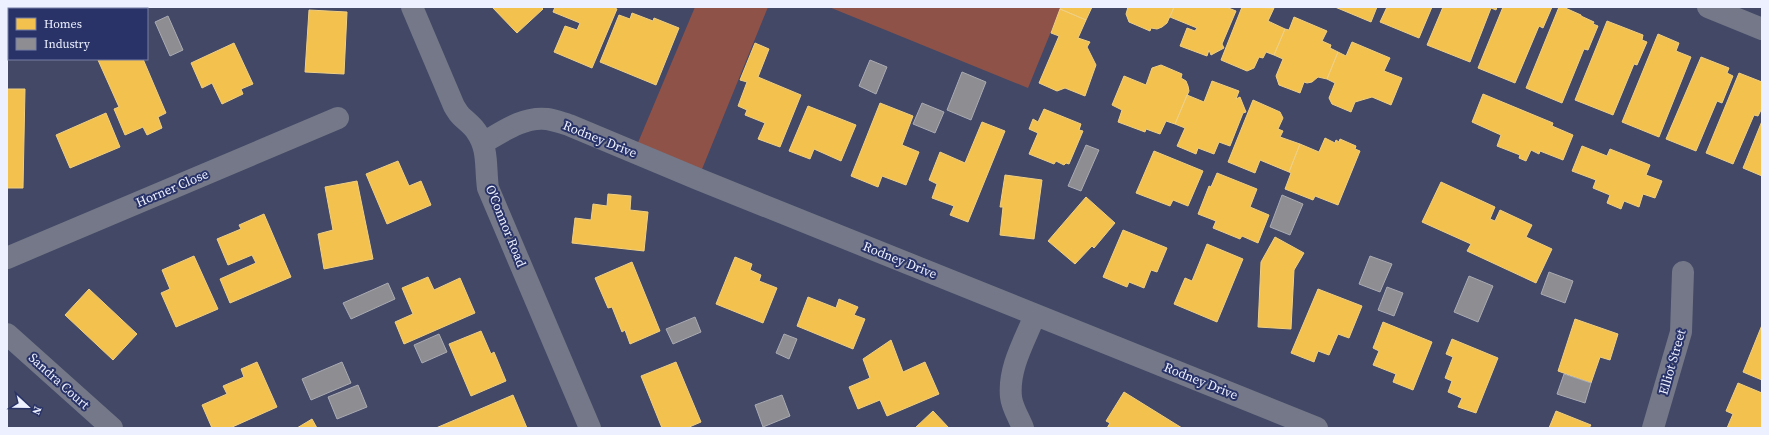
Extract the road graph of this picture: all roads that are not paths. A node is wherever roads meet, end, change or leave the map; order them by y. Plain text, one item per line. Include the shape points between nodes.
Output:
1 (412, 7) edge
2 (1708, 7) edge
3 (1762, 29) edge
4 (338, 118) dead end
5 (483, 143) junction
6 (7, 258) edge
7 (1683, 272) dead end
8 (1035, 315) junction
9 (7, 334) edge
10 (112, 428) edge
11 (590, 428) edge
12 (1023, 428) edge
13 (1317, 428) edge
14 (1653, 428) edge

1 - 5 street, O'Connor Road via 454,106
2 - 3 street
4 - 6 street, Horner Close
5 - 8 street, Rodney Drive via 524,122 546,119 557,121
5 - 11 street, O'Connor Road via 488,188
7 - 14 street, Elliot Street via 1681,332
8 - 12 street via 1011,379 1011,398
8 - 13 street, Rodney Drive
9 - 10 street, Sandra Court

